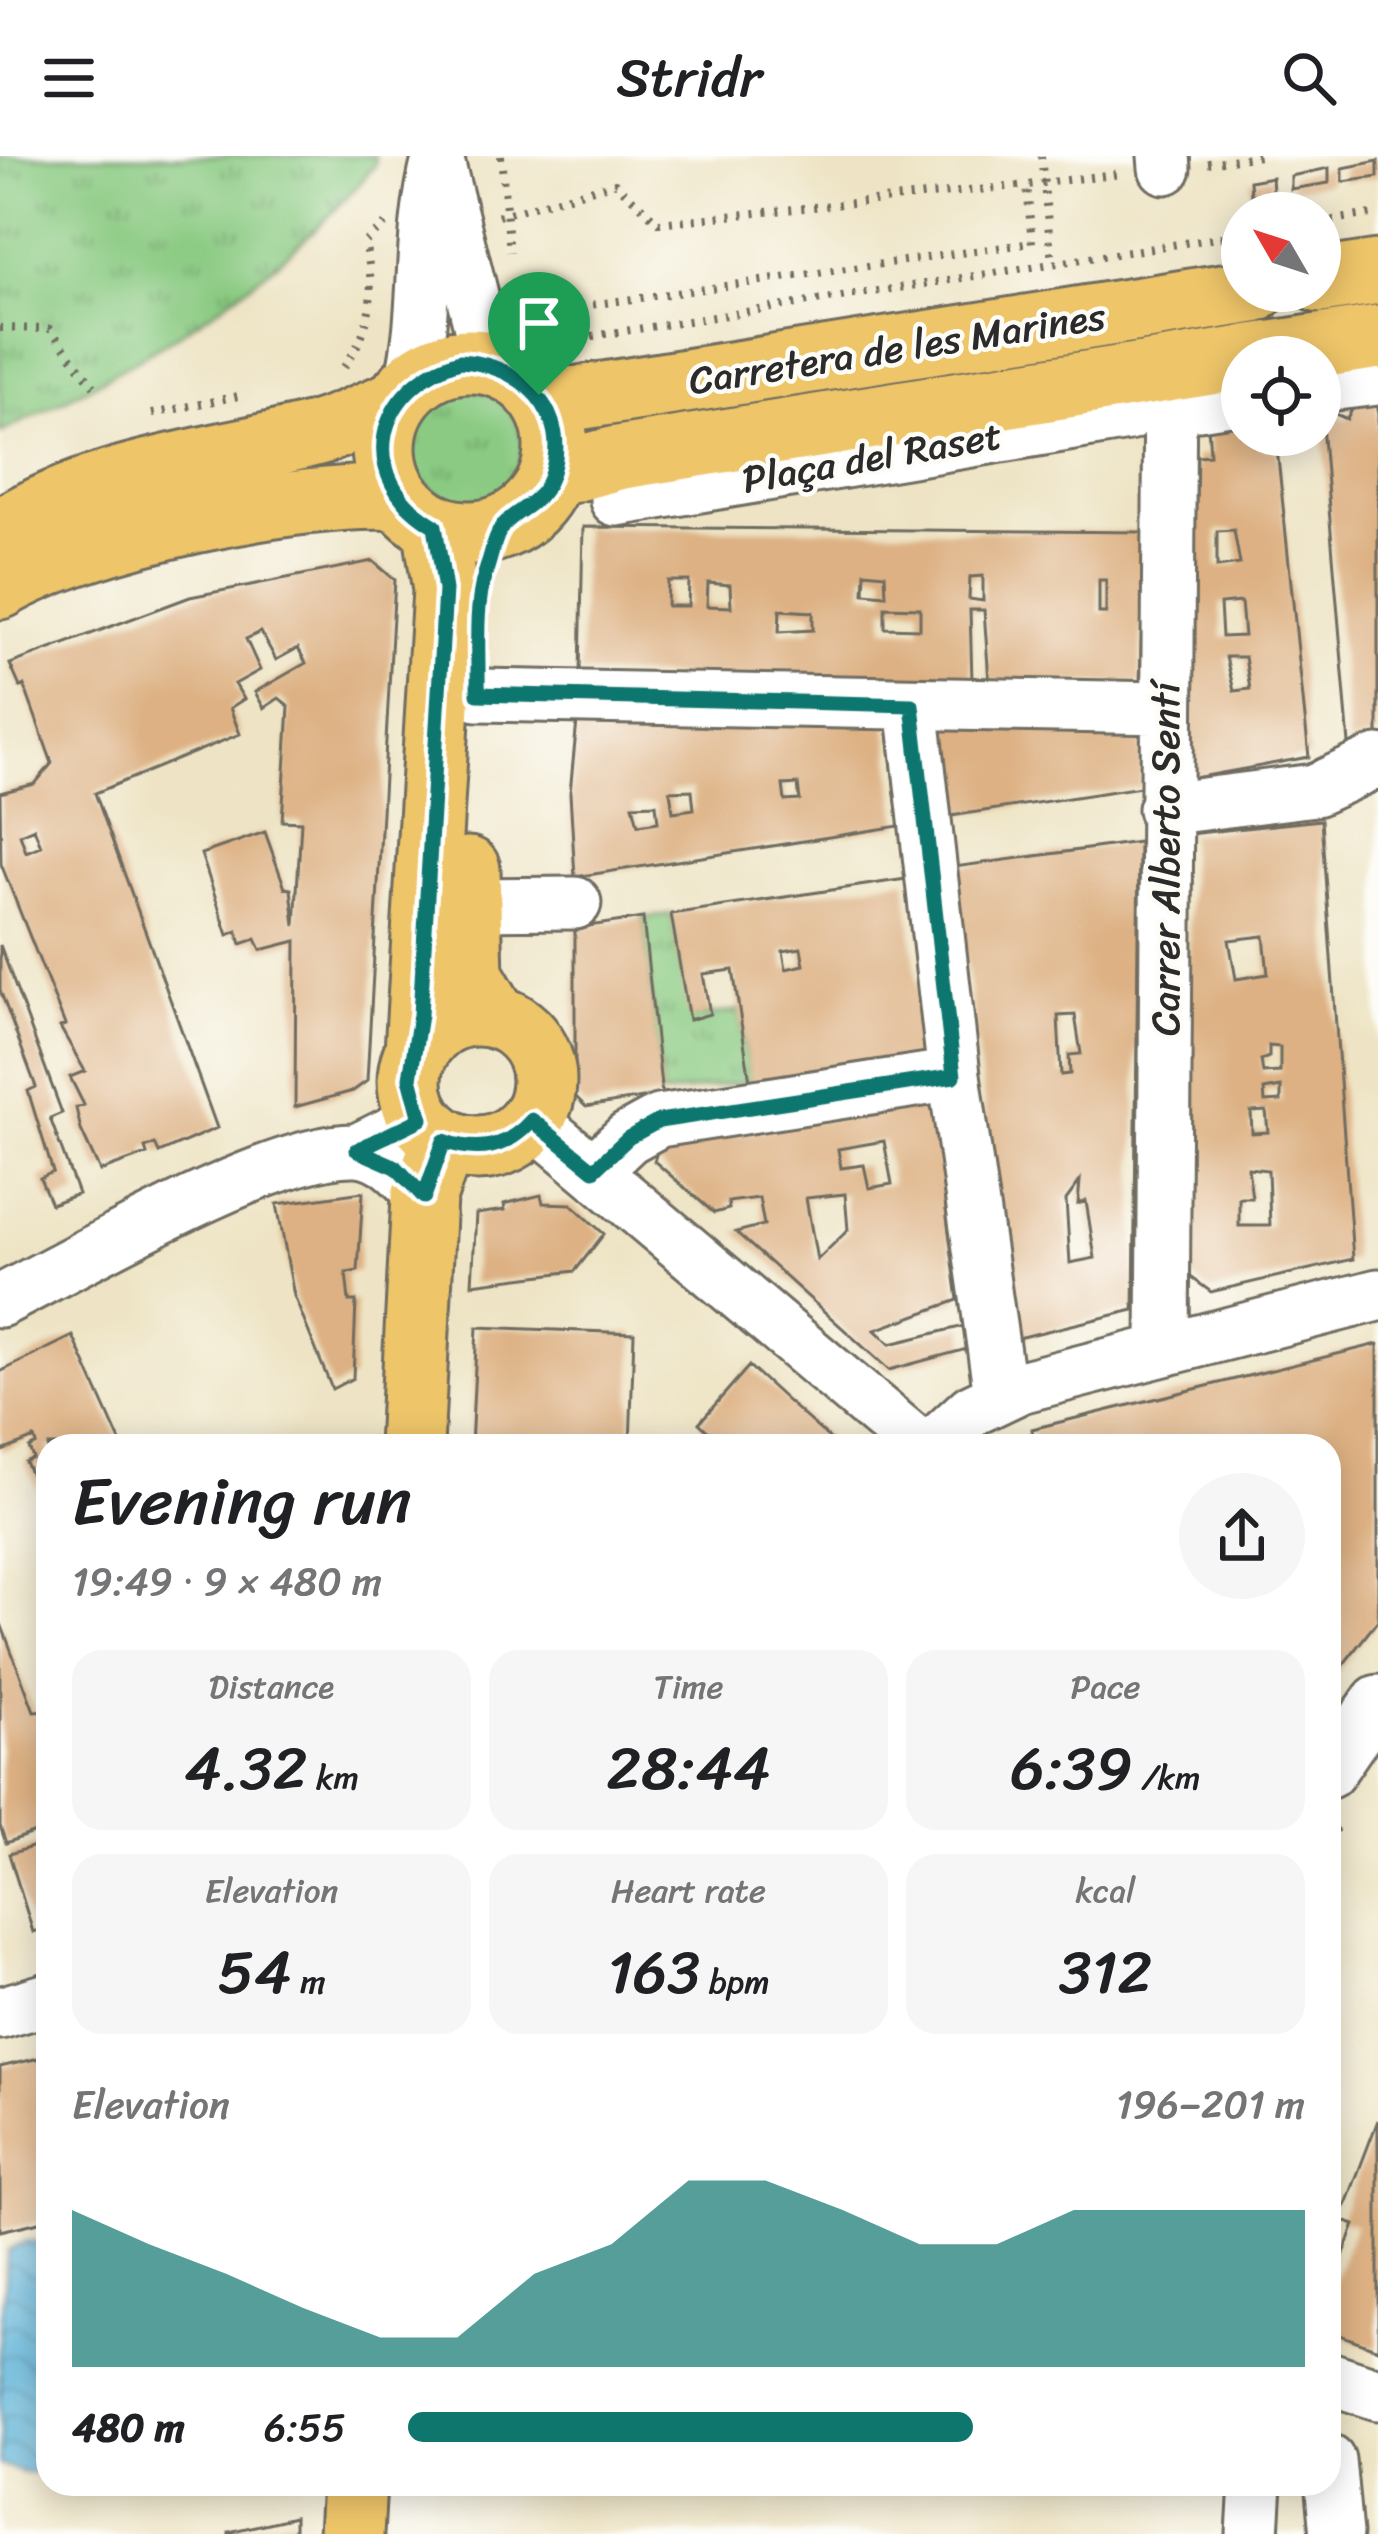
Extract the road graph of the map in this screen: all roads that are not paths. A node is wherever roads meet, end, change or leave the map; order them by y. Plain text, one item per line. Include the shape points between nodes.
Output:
1 (437, 158) edge
2 (1378, 272) edge
3 (1341, 278) edge
4 (1221, 296) edge
5 (1341, 366) edge
6 (1377, 370) edge
7 (514, 379) junction
8 (1341, 380) edge
9 (1203, 390) edge
10 (403, 394) junction
11 (1128, 415) dead end
12 (551, 476) junction
13 (616, 500) dead end
14 (417, 512) junction
15 (502, 526) junction
16 (0, 531) edge
17 (0, 586) edge
18 (478, 694) junction
19 (912, 705) junction
20 (1166, 708) junction
21 (1378, 761) edge
22 (1165, 809) junction
23 (574, 903) dead end
24 (466, 904) junction
25 (495, 1016) junction
26 (417, 1051) junction
27 (954, 1076) junction
28 (532, 1120) junction
29 (357, 1150) junction
30 (430, 1152) junction
31 (594, 1170) junction
32 (1378, 1295) edge
33 (0, 1301) edge
34 (1163, 1348) junction
35 (1000, 1394) junction
36 (412, 1434) edge
37 (905, 1434) edge
38 (946, 1434) edge
39 (1378, 1700) edge
40 (1341, 1754) edge
41 (36, 2002) edge
42 (0, 2013) edge
43 (1341, 2382) edge
44 (1378, 2394) edge
45 (353, 2496) edge
46 (1255, 2496) edge
47 (1332, 2496) edge
48 (351, 2534) edge
49 (1253, 2534) edge
50 (1336, 2534) edge

1 - 7 street
1 - 10 street via 424,214 421,342
2 - 3 main road
4 - 7 main road, Carretera de les Marines via 572,399
5 - 6 main road, Carretera de les Marines
6 - 8 street
7 - 10 main road via 460,361 433,369
7 - 12 main road via 552,421
9 - 12 main road, Carretera de les Marines via 617,458
9 - 20 street, Carrer Alberto Sentí
10 - 14 main road via 384,450
10 - 16 main road via 312,435 136,472
11 - 13 street, Plaça del Raset
12 - 15 main road via 532,507
14 - 15 main road via 468,533
14 - 17 main road via 356,495 155,531 78,551
14 - 26 main road via 445,590
15 - 18 main road via 483,580
18 - 19 street
18 - 24 main road
19 - 20 street
19 - 27 street
20 - 22 street, Carrer Alberto Sentí
21 - 22 street via 1315,790
22 - 34 street, Carrer Alberto Sentí
23 - 24 street
24 - 25 main road via 471,975
25 - 26 main road via 458,1016
25 - 28 main road via 538,1052 545,1080
26 - 30 main road via 410,1093
27 - 31 street via 659,1121
27 - 35 street
28 - 30 main road via 502,1144
28 - 31 street
29 - 30 street
29 - 30 street via 396,1167
29 - 33 street via 243,1180
30 - 36 main road
31 - 37 street
32 - 34 street
34 - 35 street
35 - 38 street
39 - 40 street
41 - 42 street
43 - 44 street
45 - 48 main road
46 - 49 street
47 - 50 street

